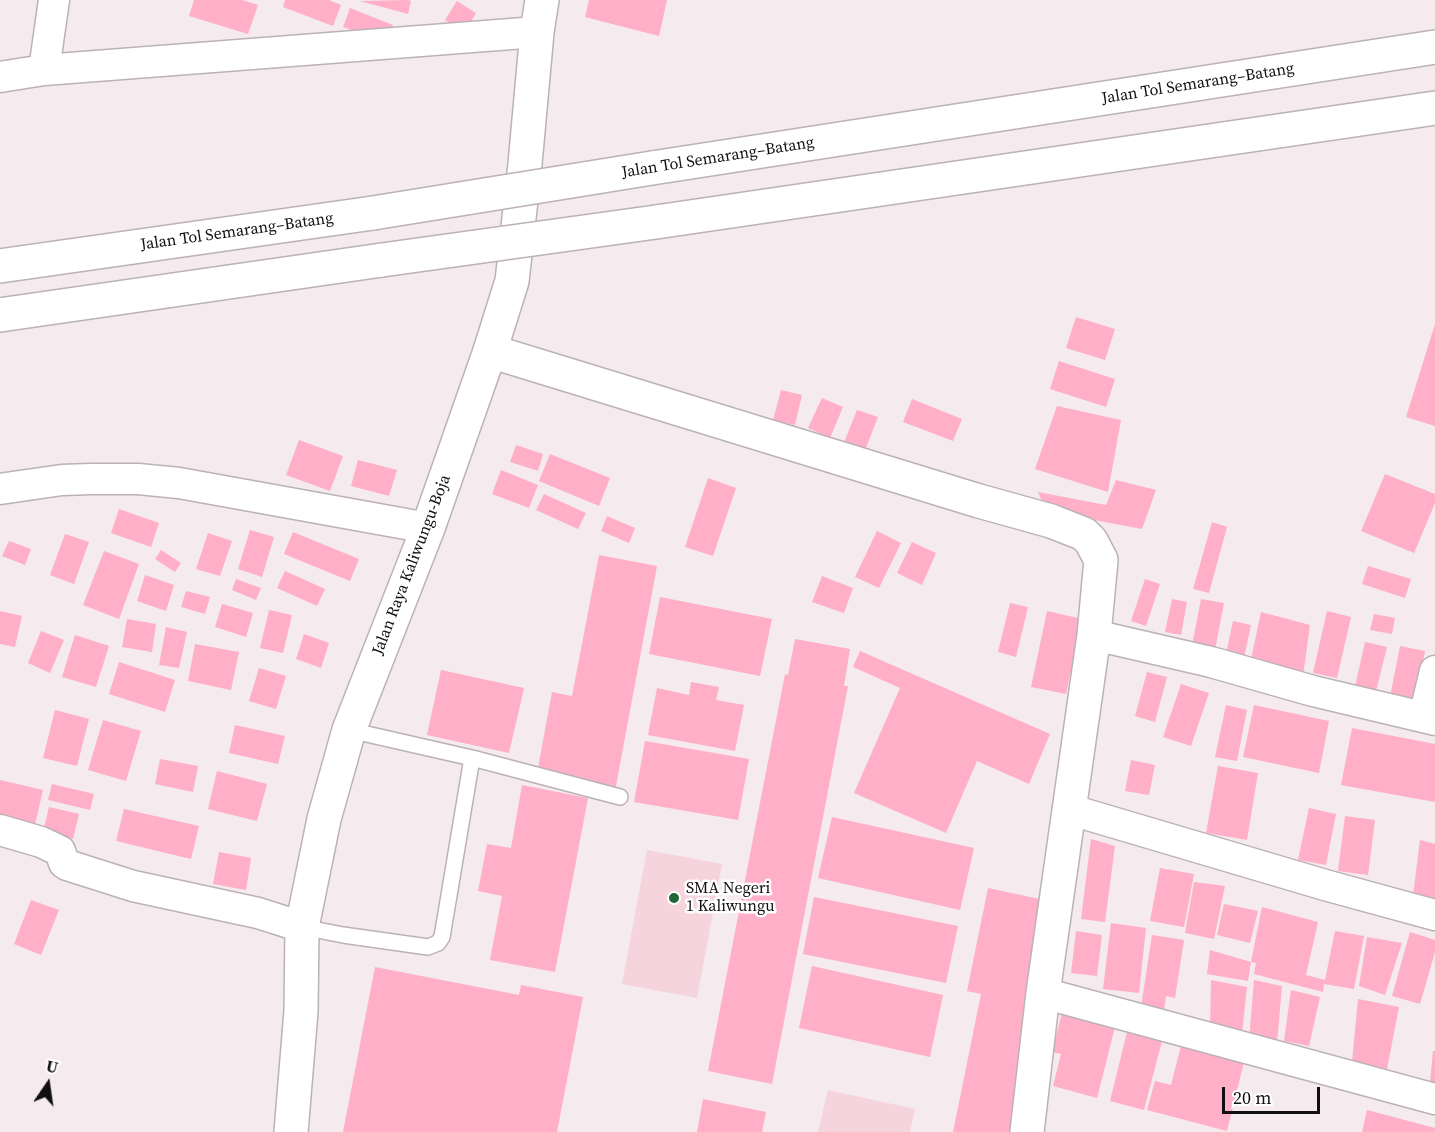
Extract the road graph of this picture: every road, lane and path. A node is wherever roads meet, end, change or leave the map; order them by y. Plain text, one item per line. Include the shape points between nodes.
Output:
1 (54, 0) edge
2 (542, 0) edge
3 (537, 32) junction
4 (1435, 47) edge
5 (44, 70) junction
6 (0, 77) edge
7 (1435, 108) edge
8 (0, 266) edge
9 (0, 315) edge
10 (490, 351) junction
11 (0, 489) edge
12 (428, 528) junction
13 (1094, 635) junction
14 (1435, 671) edge
15 (1430, 719) edge
16 (349, 730) junction
17 (472, 758) junction
18 (620, 797) dead end
19 (1068, 809) junction
20 (0, 830) edge
21 (1435, 915) edge
22 (302, 927) junction
23 (1043, 993) junction
24 (1435, 1099) edge
25 (291, 1132) edge
26 (1028, 1132) edge

1 - 5 street
2 - 3 main road, Jalan Raya Kaliwungu-Boja
3 - 5 street
3 - 10 main road, Jalan Raya Kaliwungu-Boja via 512,281
4 - 8 main road, Jalan Tol Semarang–Batang, bridge via 373,213
5 - 6 street
7 - 9 main road, bridge
10 - 12 main road, Jalan Raya Kaliwungu-Boja
10 - 13 main road via 1084,534 1101,560
11 - 12 street via 72,480 138,479
12 - 16 main road, Jalan Raya Kaliwungu-Boja
13 - 15 street
13 - 19 main road
14 - 15 street
16 - 17 lane
16 - 22 main road, Jalan Raya Kaliwungu-Boja via 324,819
17 - 18 lane
17 - 22 lane via 438,943 428,947
19 - 21 street
19 - 23 main road
20 - 22 street via 60,851 67,865 132,886 258,913
22 - 25 main road, Jalan Raya Kaliwungu-Boja via 301,1011
23 - 24 street
23 - 26 main road

